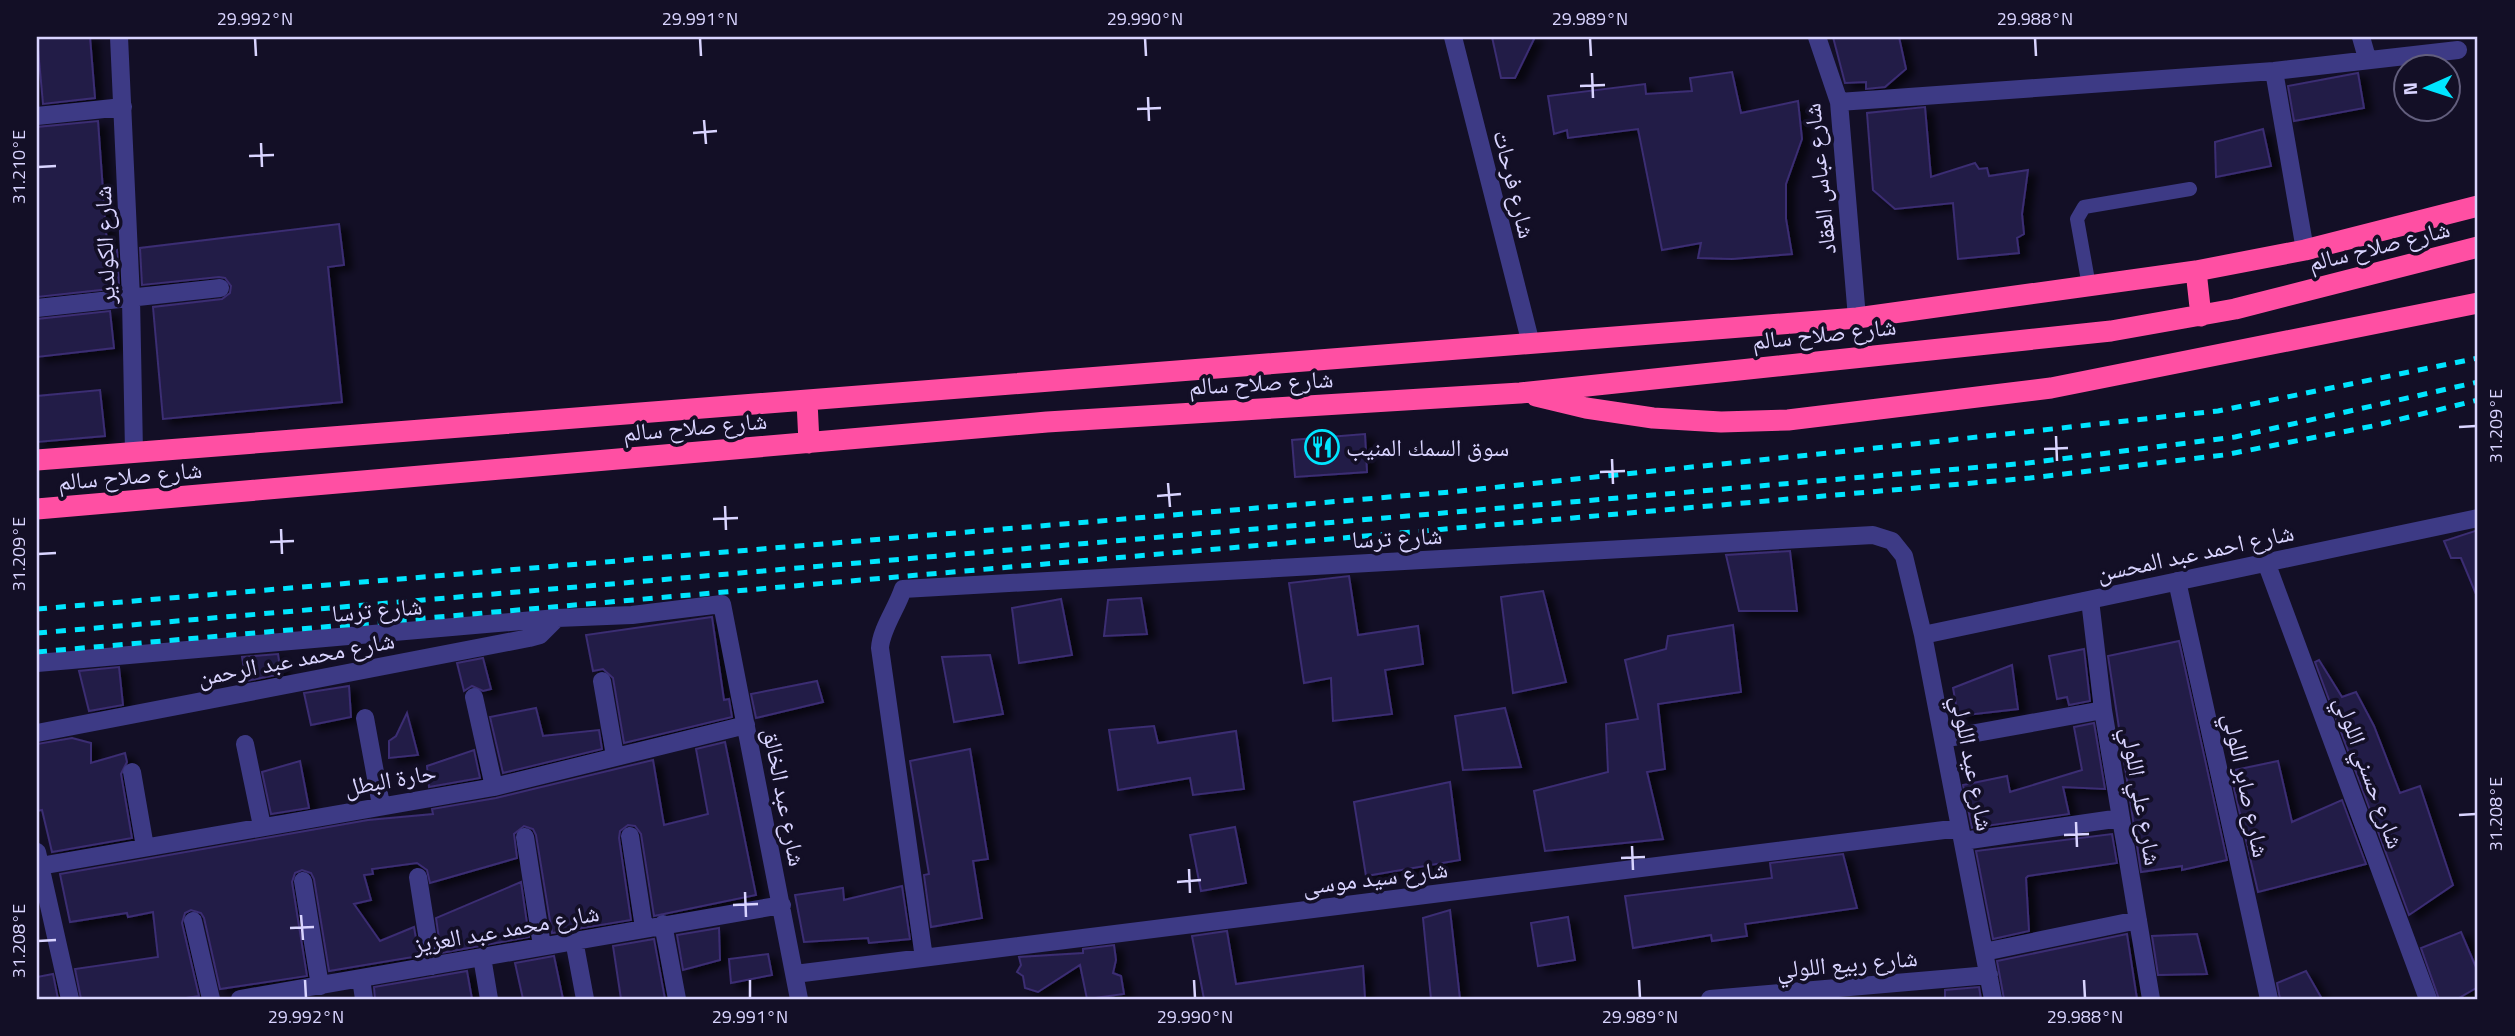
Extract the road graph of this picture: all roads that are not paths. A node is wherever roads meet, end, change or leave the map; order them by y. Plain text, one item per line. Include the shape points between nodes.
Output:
1 (119, 37) edge
2 (1453, 37) edge
3 (1817, 37) edge
4 (2361, 37) edge
5 (2458, 50) dead end
6 (2367, 58) junction
7 (2274, 71) junction
8 (1839, 102) junction
9 (123, 107) junction
10 (37, 116) edge
11 (2190, 188) dead end
12 (2478, 206) edge
13 (2478, 247) edge
14 (2305, 250) junction
15 (2196, 271) junction
16 (2089, 286) junction
17 (219, 288) dead end
18 (131, 298) junction
19 (2478, 303) edge
20 (37, 309) edge
21 (2201, 316) junction
22 (1857, 318) junction
23 (1531, 344) junction
24 (1520, 393) junction
25 (807, 401) junction
26 (808, 443) junction
27 (134, 452) junction
28 (37, 460) edge
29 (37, 509) edge
30 (2478, 518) edge
31 (1892, 541) joint
32 (2266, 562) junction
33 (2177, 581) junction
34 (2090, 600) junction
35 (722, 604) joint
36 (557, 618) junction
37 (1923, 635) junction
38 (37, 663) edge
39 (602, 681) dead end
40 (474, 697) dead end
41 (2103, 710) junction
42 (365, 718) dead end
43 (746, 725) junction
44 (37, 733) edge
45 (1943, 739) junction
46 (245, 744) dead end
47 (615, 756) junction
48 (132, 772) dead end
49 (494, 787) junction
50 (380, 805) junction
51 (2120, 818) junction
52 (262, 826) junction
53 (1962, 835) junction
54 (630, 836) dead end
55 (525, 837) dead end
56 (145, 847) junction
57 (38, 859) edge
58 (418, 877) dead end
59 (303, 881) dead end
60 (782, 905) junction
61 (2138, 920) junction
62 (193, 921) dead end
63 (663, 924) junction
64 (644, 928) junction
65 (574, 940) junction
66 (542, 946) junction
67 (1984, 952) junction
68 (482, 957) junction
69 (924, 958) junction
70 (432, 967) junction
71 (795, 974) junction
72 (1989, 975) junction
73 (361, 979) junction
74 (320, 986) junction
75 (287, 995) edge
76 (70, 999) edge
77 (211, 999) edge
78 (240, 999) edge
79 (364, 999) edge
80 (489, 999) edge
81 (584, 999) edge
82 (677, 999) edge
83 (799, 999) edge
84 (1710, 999) edge
85 (1993, 999) edge
86 (2151, 999) edge
87 (2269, 999) edge
88 (2428, 999) edge

1 - 9 street, شارع الكولدير
2 - 23 street, شارع فرحات
3 - 8 street, شارع عباس العقاد
4 - 6 street
5 - 6 street
6 - 7 street
7 - 8 street
7 - 14 street
8 - 22 street, شارع عباس العقاد
9 - 10 street
9 - 18 street, شارع الكولدير
11 - 16 lane via 2084,207 2077,219
12 - 14 highway, شارع صلاح سالم
13 - 21 highway, شارع صلاح سالم
14 - 15 highway, شارع صلاح سالم
15 - 16 highway, شارع صلاح سالم
15 - 21 highway
16 - 22 highway, شارع صلاح سالم
17 - 18 street
18 - 20 street
18 - 27 street, شارع الكولدير
19 - 24 highway via 2051,388 1788,420 1653,418
21 - 24 highway, شارع صلاح سالم via 2110,331
22 - 23 highway, شارع صلاح سالم
23 - 25 highway, شارع صلاح سالم
24 - 26 highway, شارع صلاح سالم via 1047,422
25 - 26 highway
25 - 27 highway, شارع صلاح سالم
26 - 29 highway, شارع صلاح سالم
27 - 28 highway, شارع صلاح سالم
30 - 32 street, شارع احمد عبد المحسن
31 - 37 street, شارع عيد اللولي via 1903,556
31 - 69 street, شارع ترسا via 1874,535 903,589 880,648
32 - 33 street, شارع احمد عبد المحسن
32 - 88 street, شارع حسني اللولي
33 - 34 street, شارع احمد عبد المحسن
33 - 87 street, شارع صابر اللولي
34 - 37 street, شارع احمد عبد المحسن
34 - 41 street, شارع علي اللولي
35 - 36 street, شارع ترسا
35 - 43 street, شارع عبد الخالق
36 - 38 street, شارع ترسا
36 - 44 street, شارع محمد عبد الرحمن via 540,635 529,638
37 - 45 street, شارع عيد اللولي
39 - 47 street
40 - 49 street
41 - 45 street
41 - 51 street, شارع علي اللولي
42 - 50 street
43 - 47 street, حارة البطل
43 - 60 street, شارع عبد الخالق
45 - 53 street, شارع عيد اللولي
46 - 52 street
47 - 49 street, حارة البطل
48 - 56 street
49 - 50 street, حارة البطل
50 - 52 street, حارة البطل
51 - 53 street, شارع سيد موسى
51 - 61 street, شارع علي اللولي
52 - 56 street, حارة البطل
53 - 67 street, شارع عيد اللولي
53 - 69 street, شارع سيد موسى
54 - 64 street
55 - 66 street
56 - 57 street, حارة البطل
57 - 76 street
58 - 70 street
59 - 74 street
60 - 63 street, شارع محمد عبد العزيز
60 - 71 street, شارع عبد الخالق
61 - 67 street
61 - 86 street, شارع علي اللولي
62 - 77 street
63 - 64 street, شارع محمد عبد العزيز
63 - 82 street
64 - 65 street, شارع محمد عبد العزيز
65 - 66 street, شارع محمد عبد العزيز
65 - 81 street
66 - 68 street, شارع محمد عبد العزيز
67 - 72 street, شارع عيد اللولي
68 - 70 street, شارع محمد عبد العزيز
68 - 80 street
69 - 71 street, شارع سيد موسى
70 - 73 street, شارع محمد عبد العزيز
71 - 83 street, شارع عبد الخالق
72 - 84 street, شارع ربيع اللولي
72 - 85 street, شارع عيد اللولي
73 - 74 street, شارع محمد عبد العزيز
73 - 79 street
74 - 75 street, شارع محمد عبد العزيز
75 - 78 street, شارع محمد عبد العزيز

